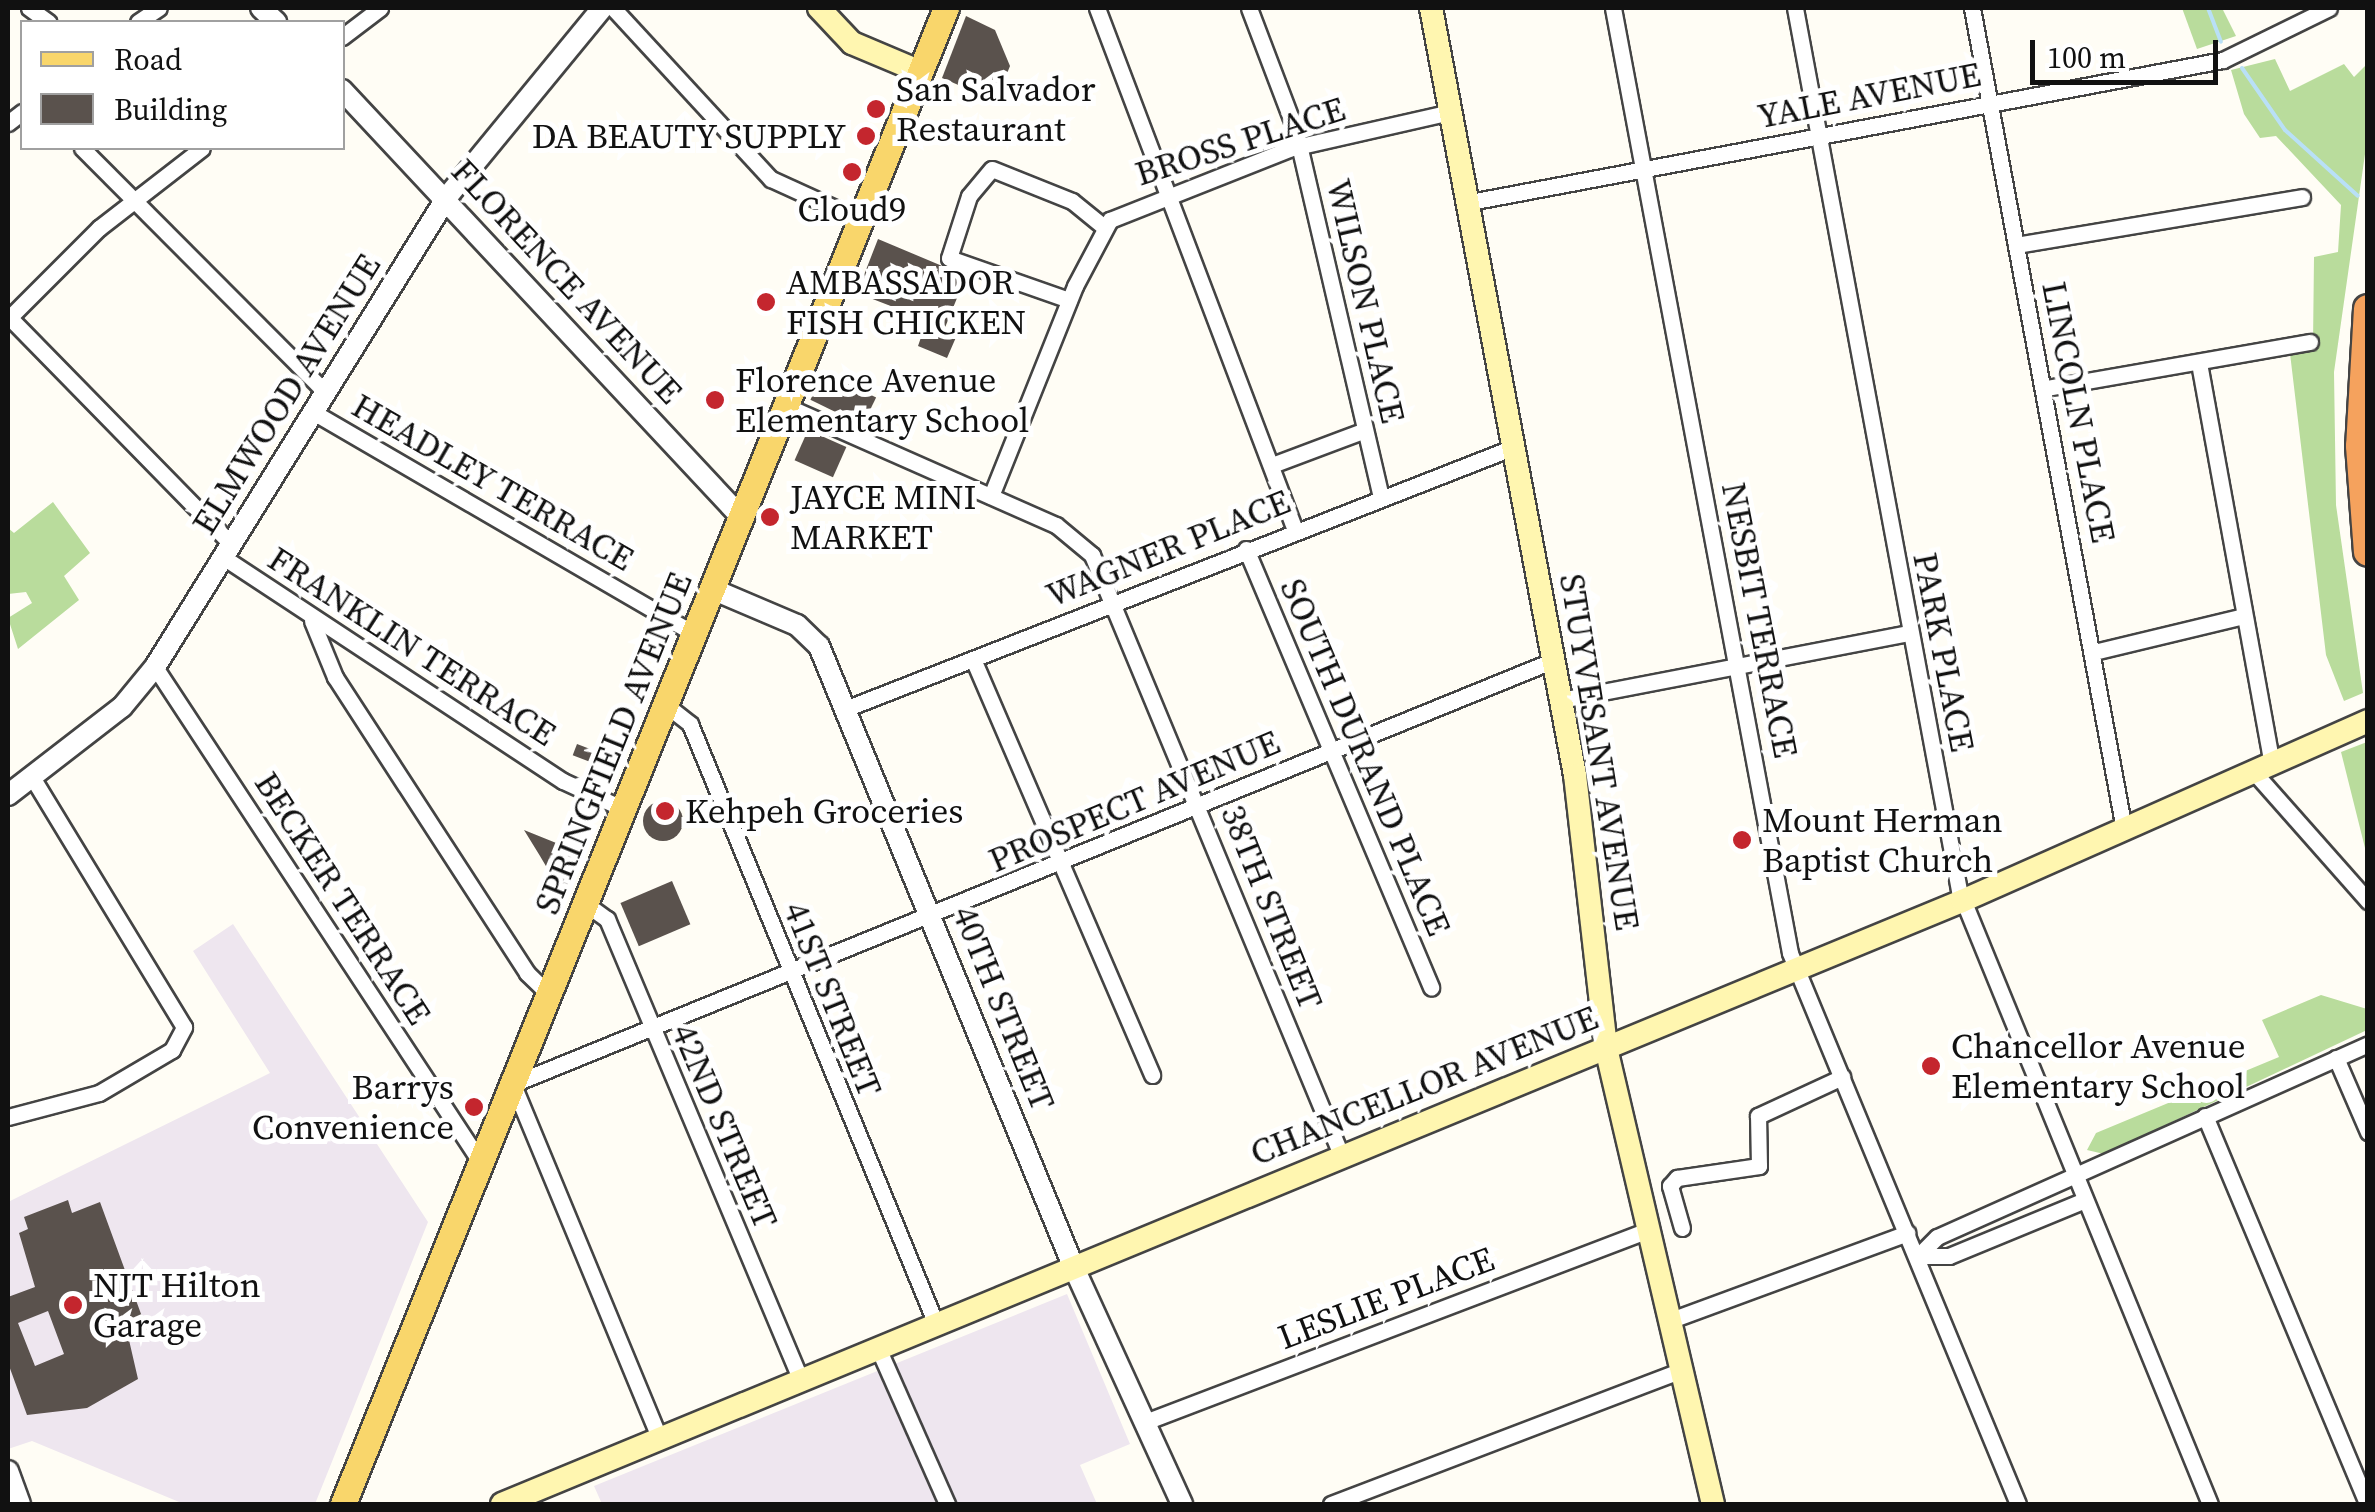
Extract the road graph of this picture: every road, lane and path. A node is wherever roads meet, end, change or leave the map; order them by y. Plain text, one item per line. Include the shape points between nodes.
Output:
1 (380, 8) edge
2 (602, 8) edge
3 (614, 8) edge
4 (819, 8) edge
5 (946, 8) edge
6 (1097, 8) edge
7 (1249, 8) edge
8 (1431, 8) edge
9 (1613, 8) edge
10 (1795, 8) edge
11 (1972, 8) edge
12 (2329, 8) edge
13 (345, 35) edge
14 (921, 72) junction
15 (345, 93) edge
16 (1989, 103) junction
17 (1450, 112) junction
18 (1819, 134) junction
19 (1300, 146) junction
20 (84, 150) edge
21 (199, 150) edge
22 (1644, 168) junction
23 (1167, 194) junction
24 (447, 197) junction
25 (2302, 197) dead end
26 (133, 201) junction
27 (1470, 202) junction
28 (861, 220) junction
29 (1104, 227) junction
30 (2016, 246) junction
31 (1069, 300) junction
32 (2368, 309) edge
33 (8, 317) edge
34 (2310, 342) dead end
35 (2200, 363) junction
36 (2046, 388) junction
37 (325, 392) junction
38 (786, 406) junction
39 (313, 412) junction
40 (1365, 430) junction
41 (1514, 447) junction
42 (1272, 465) junction
43 (991, 496) junction
44 (1381, 496) junction
45 (742, 518) junction
46 (1295, 530) junction
47 (1246, 549) junction
48 (227, 550) junction
49 (2368, 552) edge
50 (712, 589) junction
51 (1112, 602) junction
52 (2244, 616) junction
53 (312, 621) junction
54 (1910, 633) junction
55 (694, 634) junction
56 (2094, 652) junction
57 (973, 659) junction
58 (1554, 660) junction
59 (1740, 665) junction
60 (156, 666) junction
61 (1561, 700) junction
62 (666, 705) junction
63 (845, 710) junction
64 (2368, 721) edge
65 (1331, 752) junction
66 (2263, 767) junction
67 (32, 777) junction
68 (8, 795) edge
69 (1198, 806) junction
70 (624, 809) junction
71 (2124, 829) junction
72 (1065, 862) junction
73 (1962, 901) junction
74 (2368, 901) edge
75 (586, 904) junction
76 (932, 917) junction
77 (1796, 970) junction
78 (790, 976) junction
79 (1431, 988) dead end
80 (550, 994) junction
81 (653, 1033) junction
82 (2368, 1044) edge
83 (1606, 1048) junction
84 (2336, 1058) junction
85 (1152, 1075) dead end
86 (1842, 1077) junction
87 (513, 1084) junction
88 (8, 1116) edge
89 (2205, 1116) junction
90 (2368, 1132) edge
91 (1342, 1157) junction
92 (481, 1162) junction
93 (2074, 1176) junction
94 (2084, 1200) junction
95 (1682, 1228) dead end
96 (1648, 1230) junction
97 (1907, 1232) junction
98 (1918, 1256) junction
99 (1074, 1268) junction
100 (1671, 1320) junction
101 (936, 1324) junction
102 (878, 1348) junction
103 (1682, 1370) junction
104 (800, 1379) junction
105 (1144, 1422) junction
106 (659, 1437) junction
107 (8, 1470) edge
108 (526, 1500) edge
109 (20, 1504) edge
110 (343, 1504) edge
111 (502, 1504) edge
112 (947, 1504) edge
113 (1182, 1504) edge
114 (1332, 1504) edge
115 (1714, 1504) edge
116 (2018, 1504) edge
117 (2210, 1504) edge
118 (2368, 1504) edge

1 - 13 street
2 - 24 street, ELMWOOD AVENUE
3 - 28 street via 772,179
4 - 14 main road via 852,43
5 - 14 main road, SPRINGFIELD AVENUE
6 - 23 street
7 - 19 street, WILSON PLACE
8 - 17 main road, STUYVESANT AVENUE
9 - 22 street, NESBIT TERRACE
10 - 18 street, PARK PLACE
11 - 16 street, LINCOLN PLACE
12 - 16 street, YALE AVENUE via 2222,60
14 - 28 main road, SPRINGFIELD AVENUE
15 - 24 street, FLORENCE AVENUE
16 - 18 street, YALE AVENUE
16 - 30 street, LINCOLN PLACE
17 - 19 street, BROSS PLACE
17 - 27 main road, STUYVESANT AVENUE
18 - 22 street, YALE AVENUE
18 - 54 street, PARK PLACE
19 - 23 street, BROSS PLACE
19 - 40 street, WILSON PLACE
20 - 26 street, HEADLEY TERRACE
21 - 26 street
22 - 27 street, YALE AVENUE
22 - 59 street, NESBIT TERRACE
23 - 29 street, BROSS PLACE
23 - 42 street
24 - 37 street, ELMWOOD AVENUE
24 - 45 street, FLORENCE AVENUE
25 - 30 street
26 - 33 street
26 - 37 street, HEADLEY TERRACE
27 - 41 main road, STUYVESANT AVENUE
28 - 38 main road, SPRINGFIELD AVENUE
29 - 31 street, BROSS PLACE
29 - 31 street via 1072,201 992,169 968,196 949,258
30 - 36 street, LINCOLN PLACE
31 - 43 street, BROSS PLACE
32 - 49 highway via 2360,446
33 - 48 street, FRANKLIN TERRACE
34 - 35 street
35 - 36 street
35 - 52 street
36 - 56 street, LINCOLN PLACE
37 - 39 street, ELMWOOD AVENUE
38 - 43 street, 38TH STREET
38 - 45 main road, SPRINGFIELD AVENUE
39 - 48 street, ELMWOOD AVENUE
39 - 55 street, HEADLEY TERRACE
40 - 42 street
40 - 44 street, WILSON PLACE
41 - 44 street, WAGNER PLACE
41 - 58 main road, STUYVESANT AVENUE
42 - 46 street
43 - 51 street, 38TH STREET via 1080,541
44 - 46 street, WAGNER PLACE
45 - 50 main road, SPRINGFIELD AVENUE
46 - 47 street, WAGNER PLACE
47 - 51 street, WAGNER PLACE
47 - 65 street, SOUTH DURAND PLACE
48 - 53 street, FRANKLIN TERRACE
48 - 60 street, ELMWOOD AVENUE
50 - 55 main road, SPRINGFIELD AVENUE
50 - 63 street, 40TH STREET via 811,635
51 - 57 street, WAGNER PLACE
51 - 69 street, 38TH STREET
52 - 56 street
52 - 66 street
53 - 70 street, FRANKLIN TERRACE via 563,781
53 - 80 street via 346,693 527,973
54 - 59 street
54 - 73 street, PARK PLACE
55 - 62 main road, SPRINGFIELD AVENUE
56 - 71 street, LINCOLN PLACE
57 - 63 street, WAGNER PLACE
57 - 72 street
58 - 61 main road, STUYVESANT AVENUE
58 - 65 street, PROSPECT AVENUE
59 - 61 street
59 - 77 street, NESBIT TERRACE
60 - 67 street, ELMWOOD AVENUE via 122,707
60 - 92 street, BECKER TERRACE
61 - 83 main road, STUYVESANT AVENUE
62 - 70 main road, SPRINGFIELD AVENUE
62 - 78 street, 41ST STREET via 690,724
63 - 76 street, 40TH STREET
64 - 66 main road, CHANCELLOR AVENUE
65 - 69 street, PROSPECT AVENUE
65 - 79 street, SOUTH DURAND PLACE
66 - 71 main road, CHANCELLOR AVENUE
66 - 74 street
67 - 68 street, ELMWOOD AVENUE
67 - 88 street via 184,1027 172,1050 98,1093
69 - 72 street, PROSPECT AVENUE
69 - 91 street, 38TH STREET
70 - 75 main road, SPRINGFIELD AVENUE
71 - 73 main road, CHANCELLOR AVENUE
72 - 76 street, PROSPECT AVENUE
72 - 85 street
73 - 77 main road, CHANCELLOR AVENUE
73 - 93 street, PARK PLACE
75 - 80 main road, SPRINGFIELD AVENUE
75 - 81 street, 42ND STREET via 608,919
76 - 78 street, PROSPECT AVENUE
76 - 99 street, 40TH STREET
77 - 83 main road, CHANCELLOR AVENUE
77 - 86 street, NESBIT TERRACE
78 - 81 street, PROSPECT AVENUE
78 - 101 street, 41ST STREET
80 - 87 main road, SPRINGFIELD AVENUE
81 - 87 street, PROSPECT AVENUE
81 - 104 street, 42ND STREET
82 - 84 street
83 - 91 main road, CHANCELLOR AVENUE
83 - 96 main road, STUYVESANT AVENUE
84 - 89 street
84 - 90 street
86 - 95 street via 1758,1116 1759,1166 1676,1178 1670,1186
86 - 97 street, NESBIT TERRACE
87 - 92 main road, SPRINGFIELD AVENUE
87 - 106 street
89 - 93 street
89 - 118 street
91 - 99 main road, CHANCELLOR AVENUE
92 - 110 main road, SPRINGFIELD AVENUE
93 - 94 street, PARK PLACE
93 - 98 street via 1937,1237
94 - 98 street via 1949,1256
94 - 117 street, PARK PLACE
96 - 100 main road, STUYVESANT AVENUE
96 - 105 street, LESLIE PLACE
97 - 98 street, NESBIT TERRACE
97 - 100 street
98 - 116 street, NESBIT TERRACE
99 - 101 main road, CHANCELLOR AVENUE
99 - 105 street, 40TH STREET
100 - 103 main road, STUYVESANT AVENUE
101 - 102 main road, CHANCELLOR AVENUE
102 - 104 main road, CHANCELLOR AVENUE
102 - 112 street
103 - 114 street
103 - 115 main road, STUYVESANT AVENUE
104 - 106 main road, CHANCELLOR AVENUE
105 - 113 street, 40TH STREET
106 - 108 main road, CHANCELLOR AVENUE
107 - 109 street
108 - 111 main road, CHANCELLOR AVENUE

